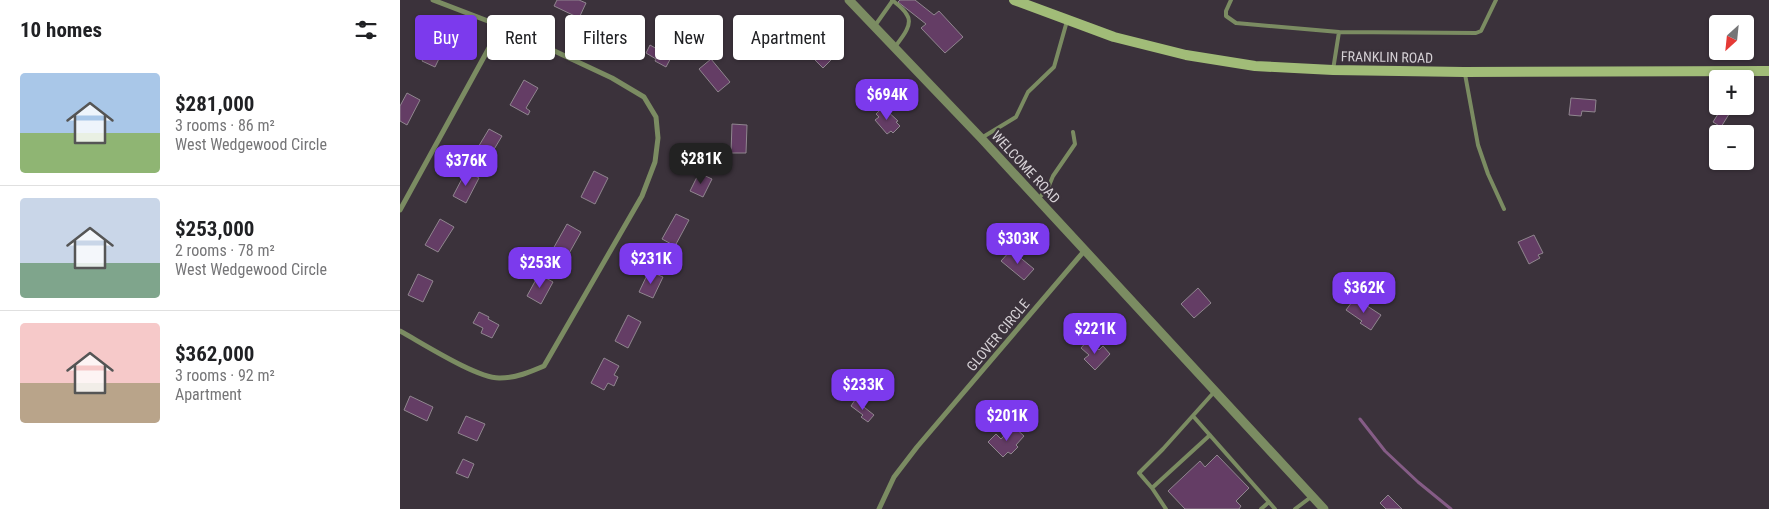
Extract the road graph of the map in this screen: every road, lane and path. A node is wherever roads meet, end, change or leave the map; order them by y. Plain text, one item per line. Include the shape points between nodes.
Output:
1 (433, 0) edge
2 (849, 0) edge
3 (892, 0) edge
4 (1014, 0) edge
5 (1231, 0) edge
6 (1496, 0) edge
7 (487, 20) edge
8 (1068, 21) junction
9 (874, 27) junction
10 (1339, 32) junction
11 (894, 48) junction
12 (555, 51) edge
13 (487, 53) edge
14 (1332, 70) junction
15 (1769, 71) edge
16 (1464, 72) junction
17 (1073, 132) dead end
18 (980, 138) junction
19 (1038, 200) junction
20 (1504, 208) dead end
21 (400, 210) edge
22 (1085, 250) junction
23 (400, 331) edge
24 (1215, 392) junction
25 (1193, 416) junction
26 (1210, 435) junction
27 (1152, 488) junction
28 (1312, 497) junction
29 (1268, 502) junction
30 (879, 509) edge
31 (1166, 509) edge
32 (1261, 509) edge
33 (1275, 509) edge
34 (1295, 509) edge
35 (1324, 509) edge

1 - 7 street
2 - 9 street, WELCOME ROAD
3 - 9 lane
3 - 11 lane via 908,15 909,21 908,28
4 - 8 main road, FRANKLIN ROAD
5 - 10 lane via 1226,16 1236,23
6 - 10 lane via 1476,33
8 - 14 main road, FRANKLIN ROAD via 1114,37 1186,54 1255,66
8 - 18 lane via 1054,67 1028,92 1016,117
9 - 11 street, WELCOME ROAD
10 - 14 lane
11 - 18 street, WELCOME ROAD
12 - 23 street via 644,97 656,117 658,138 656,162 642,196 544,366 521,376 498,379 476,373
13 - 21 street
14 - 16 main road, FRANKLIN ROAD
15 - 16 main road, FRANKLIN ROAD
16 - 20 lane via 1478,145
17 - 19 lane via 1075,144
18 - 19 street, WELCOME ROAD
19 - 22 street, WELCOME ROAD
22 - 24 street, WELCOME ROAD
22 - 30 street, GLOVER CIRCLE via 917,447 894,477
24 - 25 lane
24 - 28 street, WELCOME ROAD
25 - 26 lane
25 - 27 lane via 1139,473
26 - 27 lane
26 - 29 lane
27 - 31 lane
28 - 34 lane
28 - 35 street, WELCOME ROAD
29 - 32 lane
29 - 33 lane

